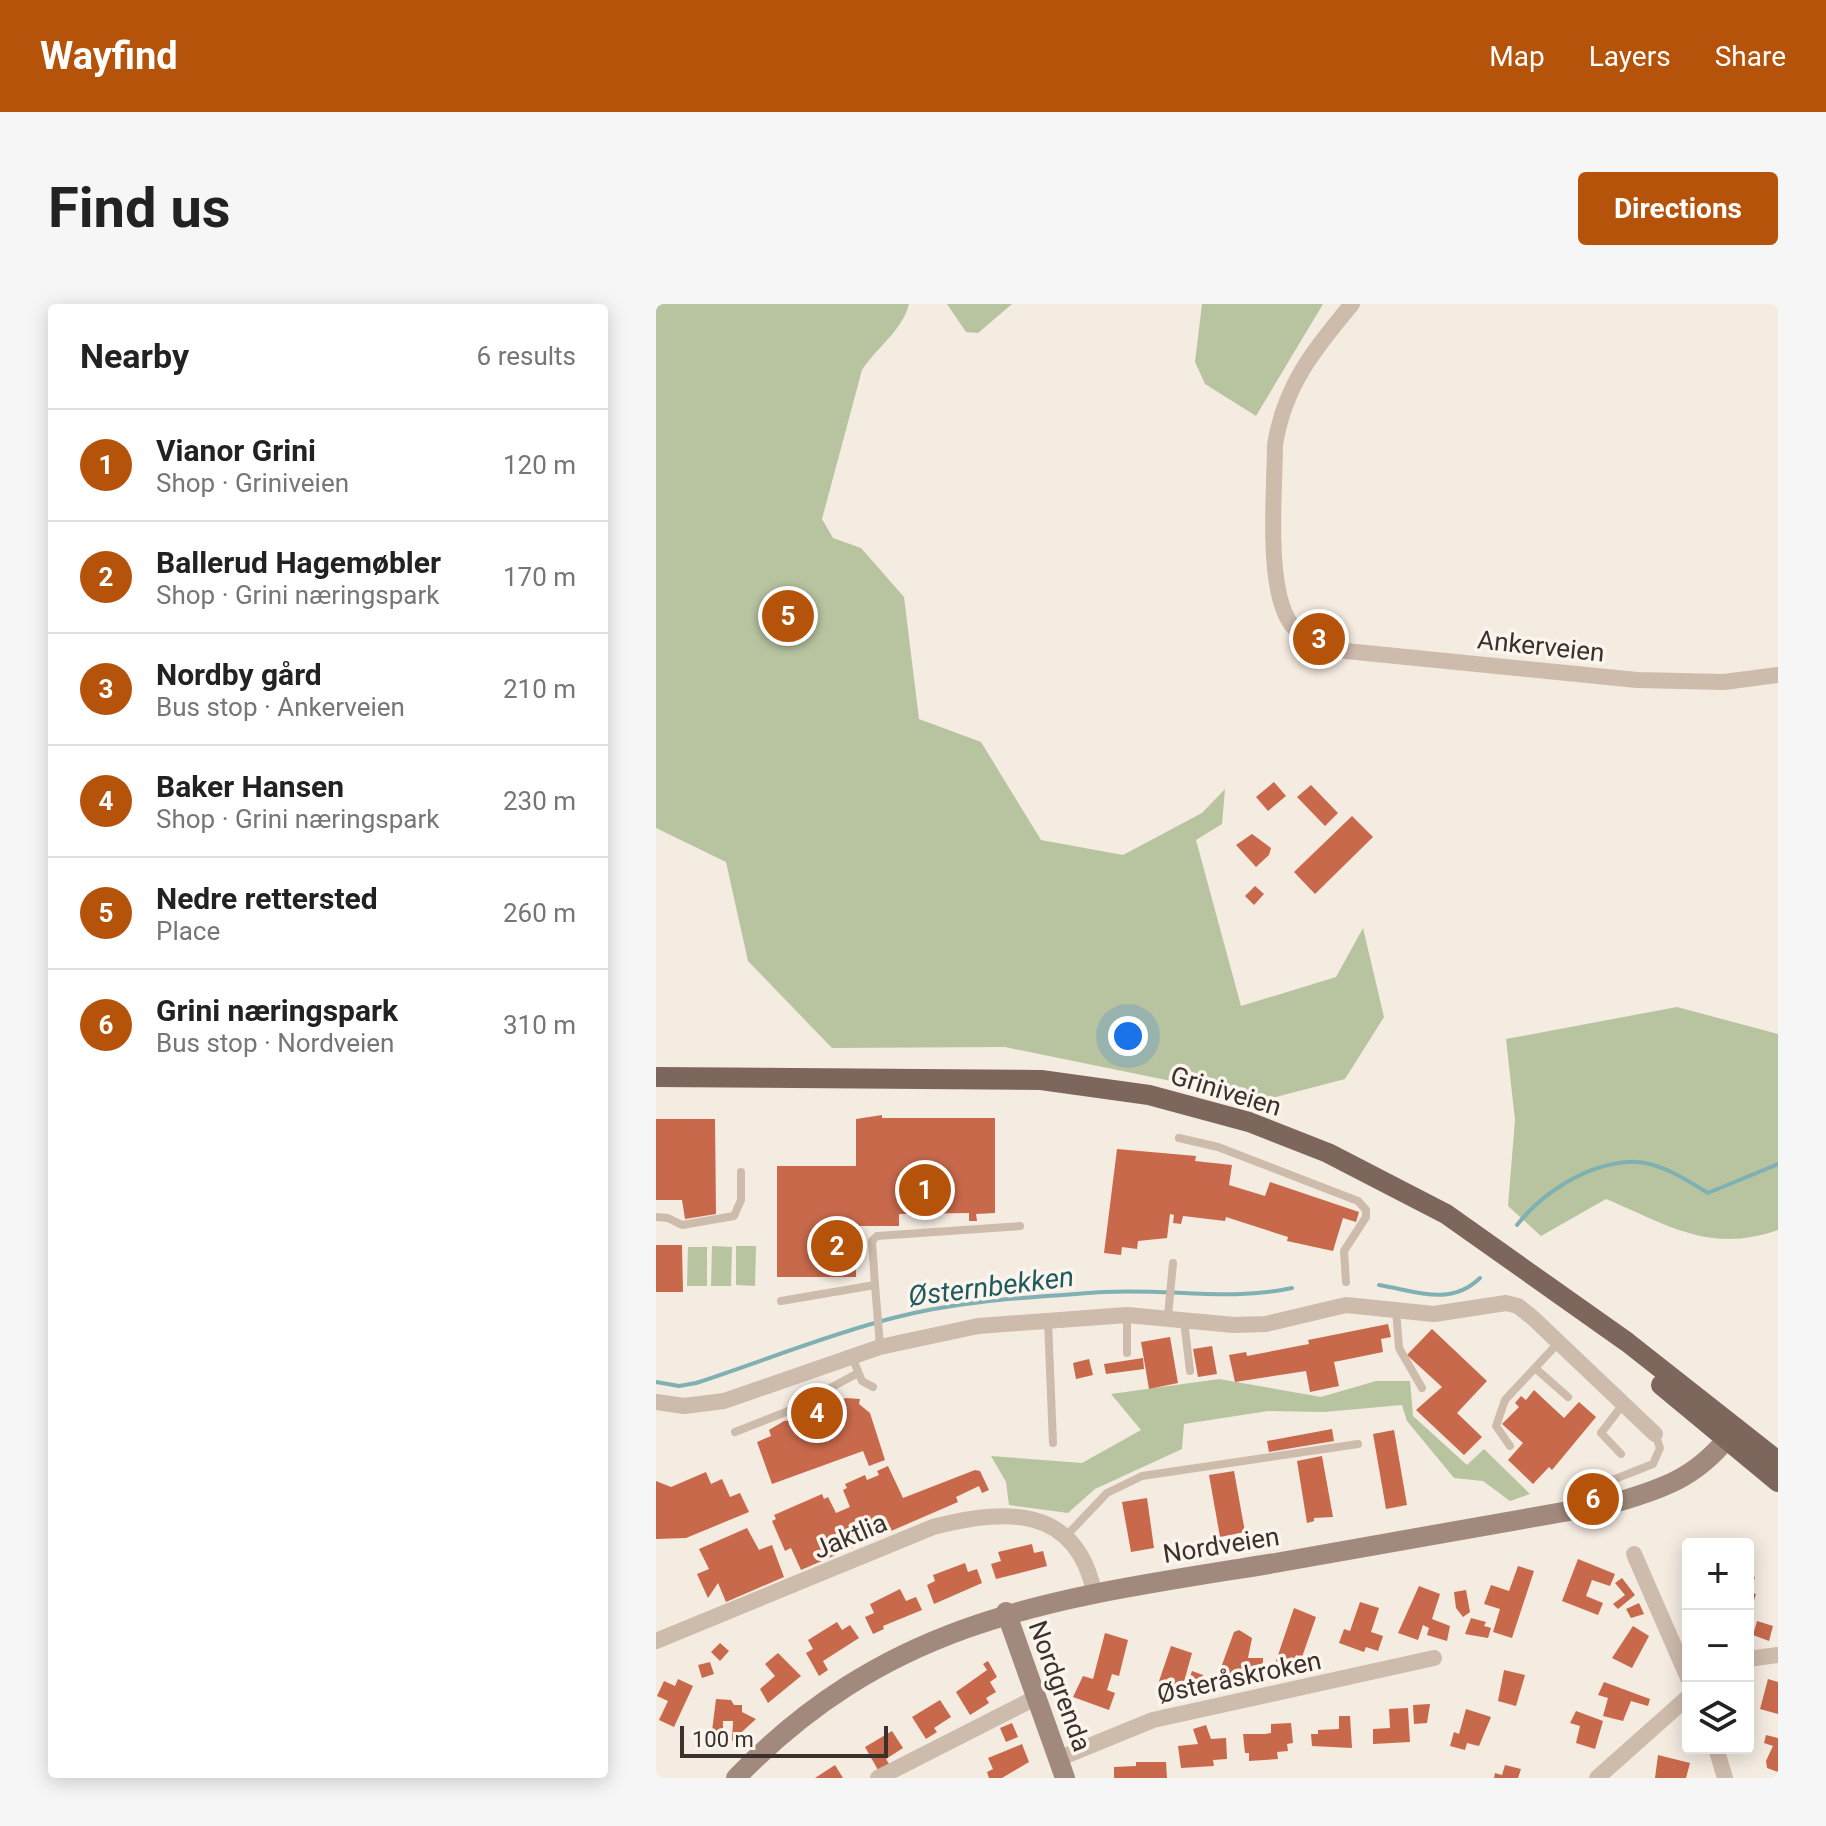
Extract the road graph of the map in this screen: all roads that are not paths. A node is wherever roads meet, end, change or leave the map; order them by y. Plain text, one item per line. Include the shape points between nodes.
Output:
1 (1352, 304) edge
2 (1778, 675) edge
3 (656, 1077) edge
4 (1179, 1138) dead end
5 (741, 1172) dead end
6 (656, 1217) edge
7 (1020, 1226) dead end
8 (1173, 1263) dead end
9 (1346, 1282) dead end
10 (875, 1285) junction
11 (781, 1301) dead end
12 (1396, 1309) junction
13 (1127, 1315) junction
14 (1176, 1317) junction
15 (1048, 1320) junction
16 (879, 1339) junction
17 (1559, 1342) junction
18 (1127, 1353) dead end
19 (855, 1365) junction
20 (1535, 1368) junction
21 (1190, 1371) dead end
22 (873, 1387) dead end
23 (1422, 1388) dead end
24 (1568, 1397) dead end
25 (656, 1402) edge
26 (1625, 1402) junction
27 (735, 1432) dead end
28 (1655, 1434) joint
29 (1731, 1434) junction
30 (1053, 1443) dead end
31 (1358, 1444) dead end
32 (1510, 1446) dead end
33 (1621, 1454) dead end
34 (1778, 1461) edge
35 (1778, 1482) edge
36 (1578, 1483) dead end
37 (1067, 1535) junction
38 (1634, 1554) dead end
39 (1094, 1592) junction
40 (1006, 1612) junction
41 (656, 1641) edge
42 (1778, 1655) edge
43 (1434, 1658) dead end
44 (1754, 1658) edge
45 (1682, 1664) edge
46 (1035, 1698) junction
47 (1682, 1702) edge
48 (1718, 1754) edge
49 (1062, 1768) edge
50 (736, 1778) edge
51 (878, 1778) edge
52 (1597, 1778) edge
53 (1725, 1778) edge

1 - 2 street, Ankerveien via 1301,370 1278,422 1278,583 1286,615 1302,635 1346,651 1637,680 1724,682
3 - 29 main road, Griniveien via 1041,1080 1109,1087 1192,1106 1289,1137 1398,1187 1481,1237 1627,1342
4 - 9 lane via 1218,1147 1358,1201 1366,1217 1344,1251
5 - 6 lane via 741,1200 734,1216 682,1225
7 - 10 lane via 877,1236 872,1241
8 - 14 lane via 1169,1295
10 - 11 lane
10 - 16 lane
12 - 14 street via 1346,1305 1266,1324
12 - 17 street via 1434,1314 1506,1303 1518,1306
12 - 23 lane via 1399,1348
13 - 14 street
13 - 15 street
13 - 18 lane
14 - 21 lane
15 - 16 street
15 - 30 lane
16 - 19 street
17 - 20 lane
17 - 26 street
19 - 22 lane via 862,1381
19 - 25 street via 724,1401 684,1406
19 - 27 lane via 786,1412
20 - 24 lane
20 - 32 lane via 1497,1416 1496,1426
26 - 28 street
26 - 33 lane via 1601,1433
28 - 36 lane via 1660,1448 1653,1464 1615,1479
29 - 34 main road, Griniveien
29 - 35 main road, Griniveien
29 - 39 main road, Nordveien via 1695,1472 1614,1503
31 - 37 lane via 1142,1476 1107,1493
37 - 39 street via 1085,1561
37 - 41 street, Jaktlia via 1050,1524 1014,1516 974,1516 933,1527
38 - 45 street
39 - 40 main road, Nordveien
40 - 46 main road, Nordgrenda
40 - 50 main road, Nordveien via 939,1636 871,1672 818,1707
42 - 44 street
43 - 49 street, Østeråskroken via 1153,1720
46 - 49 main road, Nordgrenda
46 - 51 street
47 - 52 street
48 - 53 street

